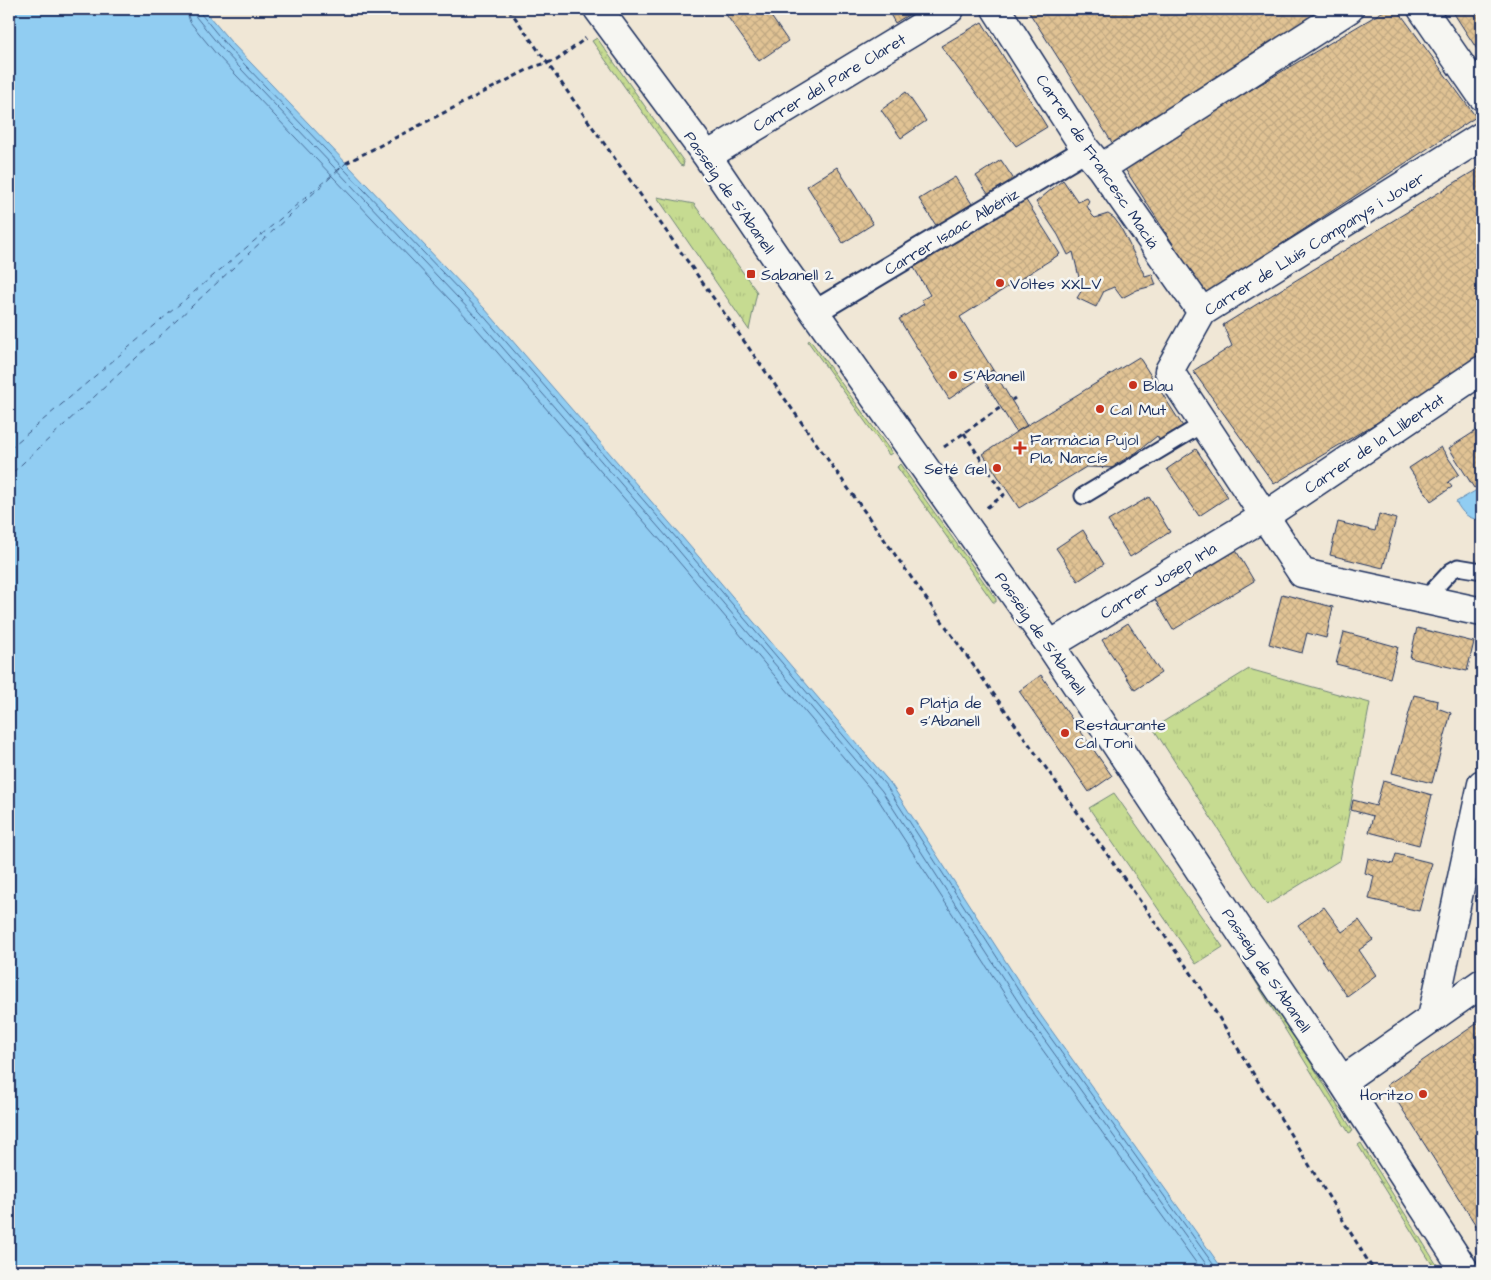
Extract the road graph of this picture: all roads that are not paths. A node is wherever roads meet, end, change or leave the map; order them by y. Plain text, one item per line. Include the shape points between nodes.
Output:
1 (950, 9) edge
2 (996, 9) edge
3 (1349, 9) edge
4 (1422, 9) edge
5 (603, 16) edge
6 (1482, 96) edge
7 (1482, 136) edge
8 (707, 156) junction
9 (1094, 159) junction
10 (815, 312) junction
11 (1202, 312) junction
12 (1482, 370) edge
13 (1203, 424) junction
14 (1083, 496) dead end
15 (1265, 516) junction
16 (1482, 571) edge
17 (1424, 600) junction
18 (1482, 612) edge
19 (1050, 645) junction
20 (1482, 784) edge
21 (1482, 983) edge
22 (1432, 1018) junction
23 (1342, 1081) junction
24 (1465, 1271) edge

1 - 8 street, Carrer del Pare Claret
2 - 9 street, Carrer de Francesc Maciá
3 - 9 street, Carrer Isaac Albéniz
4 - 6 street
5 - 8 street, Passeig de S'Abanell
7 - 11 street, Carrer de Lluís Companys i Jover
8 - 10 street, Passeig de S'Abanell
9 - 10 street, Carrer Isaac Albéniz
9 - 11 street, Carrer de Francesc Maciá
10 - 19 street, Passeig de S'Abanell
11 - 13 street, Carrer de Lluís Companys i Jover via 1168,370
12 - 15 street, Carrer de la Llibertat
13 - 14 lane
13 - 15 street
15 - 17 street via 1302,574
15 - 19 street, Carrer Josep Irla
16 - 17 lane via 1458,567
17 - 18 street
19 - 23 street, Passeig de S'Abanell
20 - 22 street
21 - 22 street
22 - 23 street
23 - 24 street, Passeig de S'Abanell

